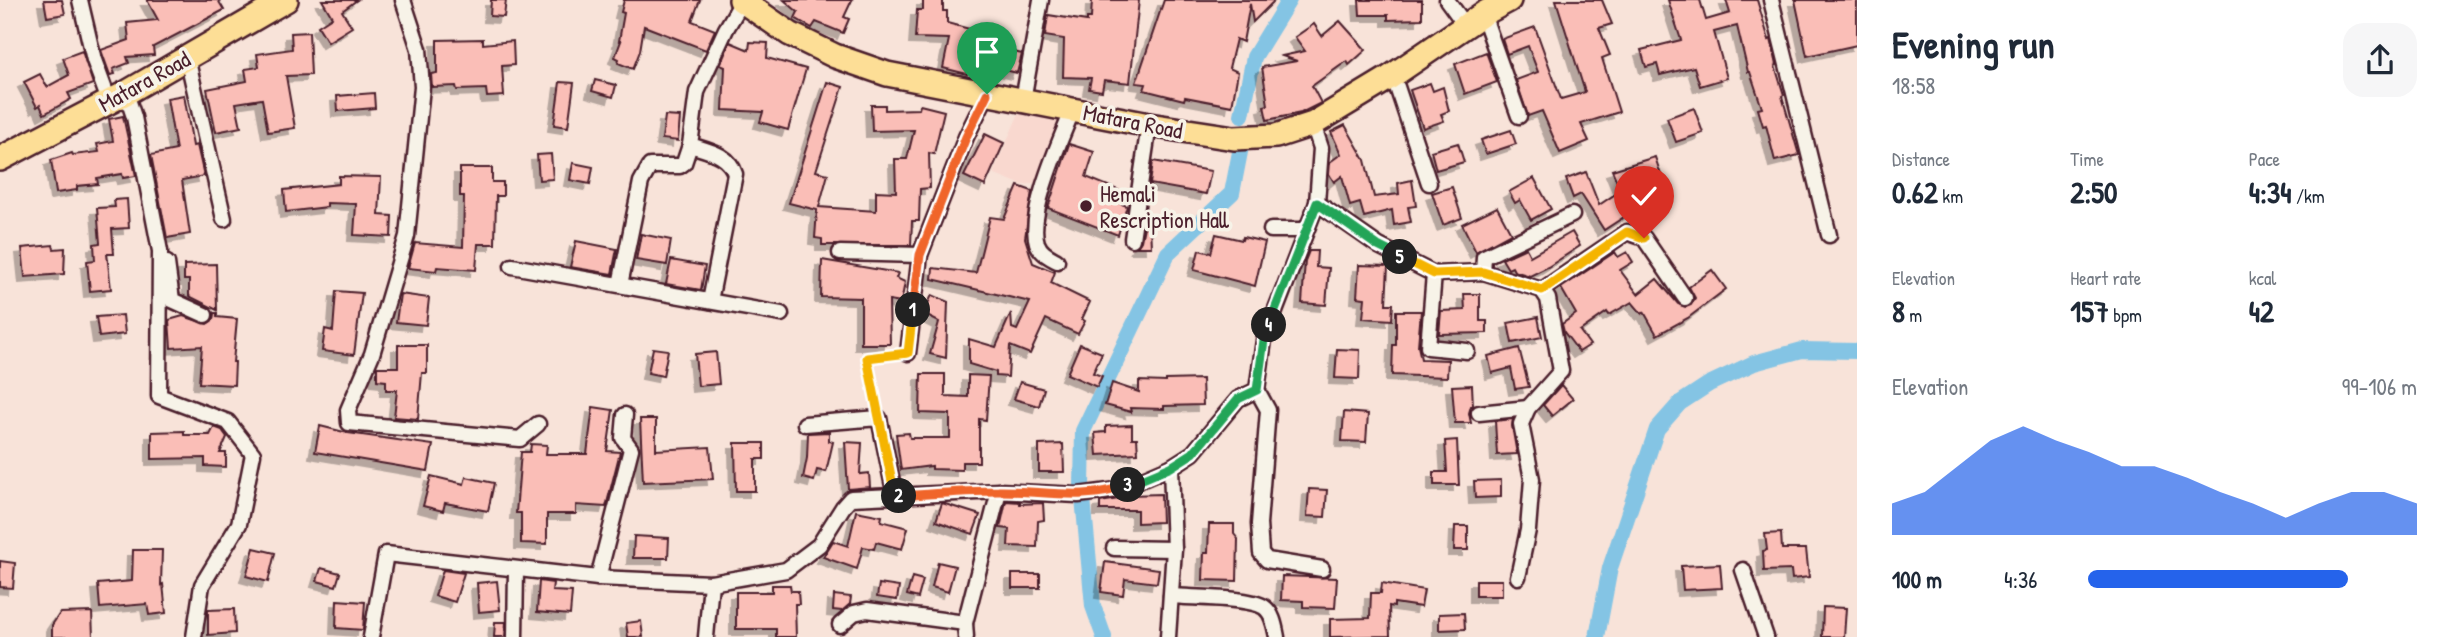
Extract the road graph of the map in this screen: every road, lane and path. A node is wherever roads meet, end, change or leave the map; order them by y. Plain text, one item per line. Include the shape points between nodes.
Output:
1 (80, 0) edge
2 (286, 0) edge
3 (402, 0) edge
4 (742, 0) edge
5 (1041, 0) edge
6 (1447, 0) edge
7 (1508, 0) edge
8 (1771, 0) edge
9 (1474, 20) junction
10 (187, 57) junction
11 (1389, 78) junction
12 (987, 94) junction
13 (118, 97) junction
14 (1023, 100) junction
15 (1073, 109) junction
16 (1518, 116) dead end
17 (1313, 124) junction
18 (1149, 125) junction
19 (690, 145) junction
20 (0, 159) edge
21 (1429, 183) dead end
22 (1317, 203) junction
23 (1572, 215) dead end
24 (224, 219) dead end
25 (1272, 230) dead end
26 (1305, 230) junction
27 (1829, 235) dead end
28 (1132, 239) dead end
29 (160, 251) junction
30 (840, 253) dead end
31 (920, 255) junction
32 (1057, 261) dead end
33 (512, 266) dead end
34 (1483, 272) junction
35 (1434, 274) junction
36 (620, 285) junction
37 (1542, 290) junction
38 (1685, 298) dead end
39 (710, 302) junction
40 (781, 314) dead end
41 (205, 315) dead end
42 (1467, 351) dead end
43 (908, 353) joint
44 (1257, 390) junction
45 (1528, 408) junction
46 (1479, 413) dead end
47 (625, 415) dead end
48 (879, 418) junction
49 (538, 424) dead end
50 (805, 424) dead end
51 (1171, 467) junction
52 (999, 491) junction
53 (895, 496) junction
54 (1114, 548) dead end
55 (1174, 549) junction
56 (1322, 569) dead end
57 (516, 570) junction
58 (1743, 570) dead end
59 (1518, 577) dead end
60 (598, 578) junction
61 (711, 583) junction
62 (1171, 596) junction
63 (840, 625) dead end
64 (965, 630) edge
65 (194, 637) edge
66 (371, 637) edge
67 (514, 637) edge
68 (706, 637) edge
69 (1168, 637) edge
70 (1277, 637) edge
71 (1766, 637) edge

1 - 13 street via 94,60
2 - 10 highway, Matara Road
3 - 49 street via 419,49 422,87 407,236 372,354 348,410 349,423 520,439
4 - 12 highway, Matara Road via 790,34 835,57 887,74
4 - 19 street via 698,92
5 - 14 street
6 - 9 street
7 - 9 highway, Matara Road
8 - 27 street
9 - 11 highway, Matara Road
9 - 16 street
10 - 13 highway, Matara Road
10 - 24 street
11 - 17 highway, Matara Road
11 - 21 street via 1397,87
12 - 14 highway, Matara Road
12 - 31 street
13 - 20 highway, Matara Road
13 - 29 street via 134,117
14 - 15 highway, Matara Road
15 - 18 highway, Matara Road
15 - 32 street via 1045,179 1038,214 1036,239 1041,251
17 - 18 highway, Matara Road via 1276,136 1234,138
17 - 22 street via 1321,148
18 - 28 street
19 - 36 street via 684,163 650,166 641,182
19 - 39 street via 723,156 735,174
22 - 26 street
22 - 35 street via 1378,246
23 - 34 street via 1484,257
25 - 26 street
26 - 44 street via 1264,340
29 - 41 street via 166,255 172,300
29 - 65 street via 159,396 228,422 253,454 239,524 202,585
30 - 31 street
31 - 43 street
33 - 36 street
34 - 35 street
34 - 37 street
35 - 42 street via 1428,347
36 - 39 street
37 - 38 street via 1627,232 1644,238
37 - 45 street via 1548,299 1561,372
39 - 40 street
43 - 48 path via 867,358
44 - 51 street via 1238,399 1193,453
44 - 56 street via 1268,410 1261,552 1267,560
45 - 46 street
45 - 59 street via 1521,424 1532,479
47 - 60 street via 623,439 631,449
48 - 50 street
48 - 53 street
51 - 52 street via 1117,490 1083,495
51 - 55 street
52 - 53 street
52 - 64 street
53 - 61 street via 851,498 819,545 786,570
54 - 55 street
55 - 62 street
57 - 60 street
57 - 66 street via 386,554
57 - 67 street
58 - 71 street
60 - 61 street
61 - 68 street
62 - 69 street
62 - 70 street via 1250,601 1266,608
63 - 64 street via 854,613 867,610

